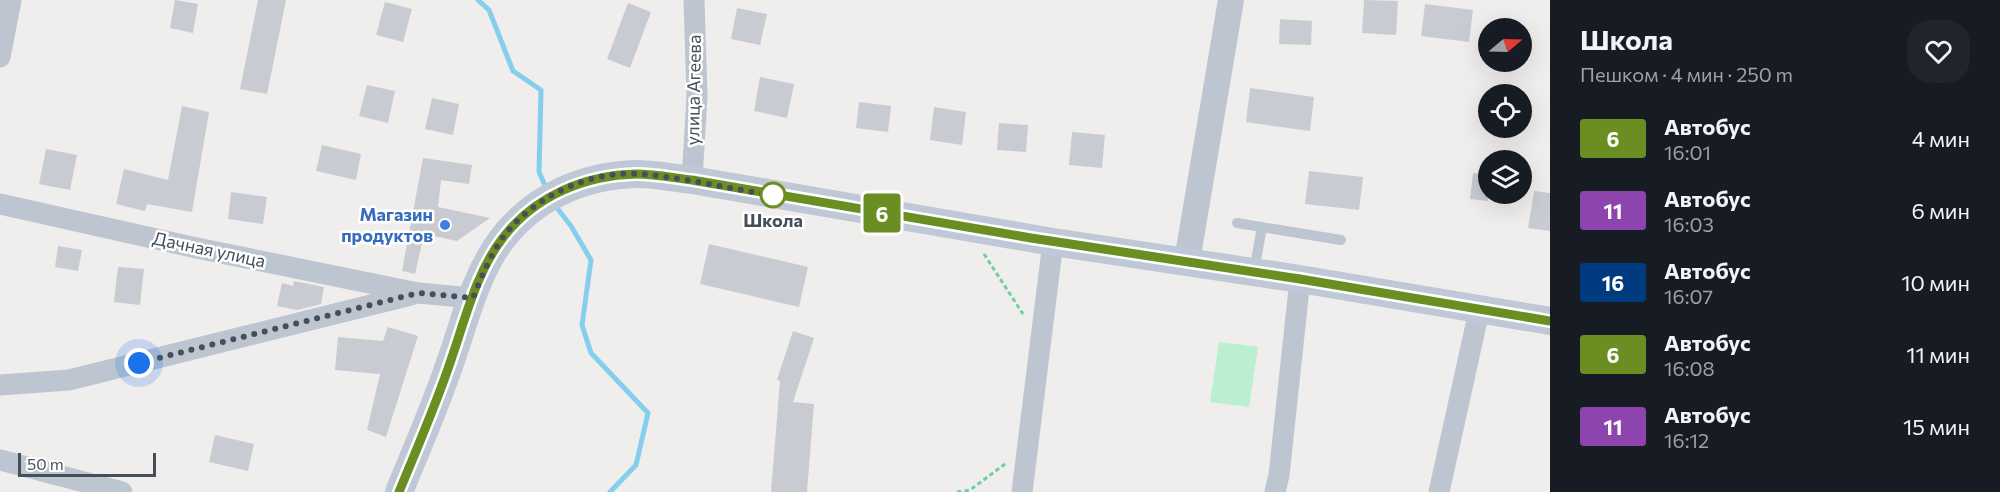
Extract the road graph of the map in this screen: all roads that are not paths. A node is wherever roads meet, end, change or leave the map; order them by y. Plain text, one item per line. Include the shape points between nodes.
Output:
1 (11, 0) edge
2 (694, 0) edge
3 (1231, 0) edge
4 (0, 57) edge
5 (692, 180) junction
6 (0, 204) edge
7 (1237, 223) dead end
8 (1262, 227) junction
9 (1341, 240) dead end
10 (1053, 242) junction
11 (1187, 261) junction
12 (1254, 272) junction
13 (1300, 279) junction
14 (418, 293) junction
15 (473, 298) junction
16 (1479, 310) junction
17 (1550, 321) edge
18 (0, 385) edge
19 (0, 460) edge
20 (122, 492) edge
21 (399, 492) edge
22 (1022, 492) edge
23 (1275, 492) edge
24 (1439, 492) edge

1 - 4 street
2 - 5 street, улица Агеева via 697,96
3 - 11 street
5 - 10 main road
5 - 15 main road via 638,174 601,177 549,196 502,239
6 - 14 street, Дачная улица via 192,248
7 - 8 lane
8 - 9 lane
8 - 12 lane
10 - 11 main road
10 - 22 street
11 - 12 main road
12 - 13 main road
13 - 16 main road
13 - 23 street
14 - 15 street
14 - 18 street via 69,380
15 - 21 main road
16 - 17 main road
16 - 24 street
19 - 20 street

